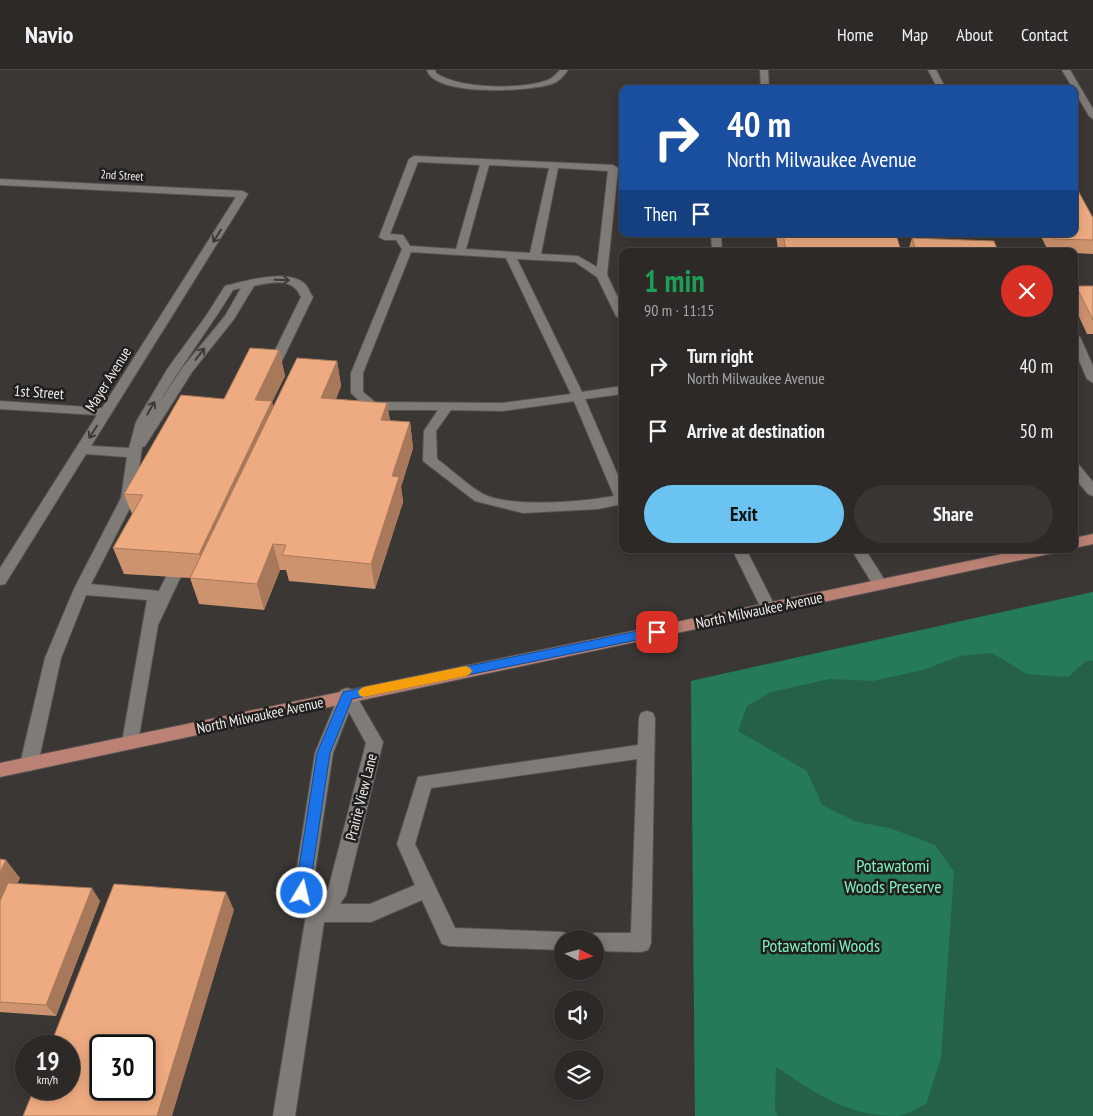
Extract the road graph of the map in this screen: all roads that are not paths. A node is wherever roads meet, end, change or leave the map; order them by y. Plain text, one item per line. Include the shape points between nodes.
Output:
1 (431, 70) edge
2 (564, 70) edge
3 (764, 70) edge
4 (932, 70) edge
5 (1066, 70) edge
6 (765, 85) edge
7 (940, 85) edge
8 (1075, 85) edge
9 (1078, 90) edge
10 (1093, 116) edge
11 (485, 162) junction
12 (554, 165) junction
13 (0, 182) edge
14 (243, 194) joint
15 (407, 249) junction
16 (460, 252) junction
17 (510, 255) junction
18 (535, 256) junction
19 (602, 275) junction
20 (619, 310) edge
21 (1078, 346) edge
22 (1093, 379) edge
23 (264, 386) edge
24 (619, 390) edge
25 (578, 396) junction
26 (0, 405) edge
27 (448, 407) junction
28 (106, 412) junction
29 (82, 449) junction
30 (134, 453) junction
31 (1078, 473) edge
32 (1093, 491) edge
33 (619, 493) edge
34 (619, 500) edge
35 (1093, 540) edge
36 (1078, 543) edge
37 (188, 546) edge
38 (741, 553) edge
39 (861, 553) edge
40 (1030, 553) edge
41 (0, 580) edge
42 (880, 584) junction
43 (81, 589) junction
44 (768, 608) junction
45 (150, 626) junction
46 (347, 696) junction
47 (647, 718) dead end
48 (130, 742) junction
49 (646, 751) junction
50 (29, 764) junction
51 (0, 770) edge
52 (426, 888) junction
53 (316, 913) junction
54 (554, 941) edge
55 (604, 942) edge
56 (284, 1116) edge

1 - 2 street via 444,82 508,88 535,86 554,80
3 - 6 street
4 - 7 street
5 - 8 street
9 - 10 street
11 - 12 street
11 - 15 street via 414,159 384,237 400,237
11 - 16 street
12 - 18 street
12 - 19 street via 613,168
13 - 14 street, 2nd Street
14 -> 28 street, Mayer Avenue
15 - 16 street
15 - 27 street via 358,373 358,393 372,406
16 - 17 street
17 - 18 street
17 - 25 street
18 - 19 street via 578,259
19 - 20 street
21 - 22 street
30 -> 23 street via 142,422 174,368 229,288 289,280 301,286 306,297
24 - 25 street
25 - 27 street via 502,408
25 - 33 street
26 - 28 street, 1st Street
27 - 34 street via 430,431 430,461 480,498 523,508
28 -> 29 street, Mayer Avenue
29 - 30 street
29 - 41 street, Mayer Avenue
30 - 43 street via 128,498
31 - 32 street
35 - 36 main road
37 - 45 street
38 - 44 street
39 - 42 street
40 - 42 main road, North Milwaukee Avenue
42 - 44 main road, North Milwaukee Avenue
43 - 45 street via 154,594
43 - 50 street via 53,658
44 - 46 main road, North Milwaukee Avenue
45 - 48 street
46 - 48 main road, North Milwaukee Avenue
46 - 53 street via 324,753 302,893
46 - 53 street, Prairie View Lane via 375,742 336,895
47 - 49 street
48 - 50 main road, North Milwaukee Avenue
49 - 52 street via 424,782 406,844
49 - 55 street via 641,943
50 - 51 main road, North Milwaukee Avenue
52 - 53 street via 371,913
52 - 54 street via 449,938
53 - 56 street

